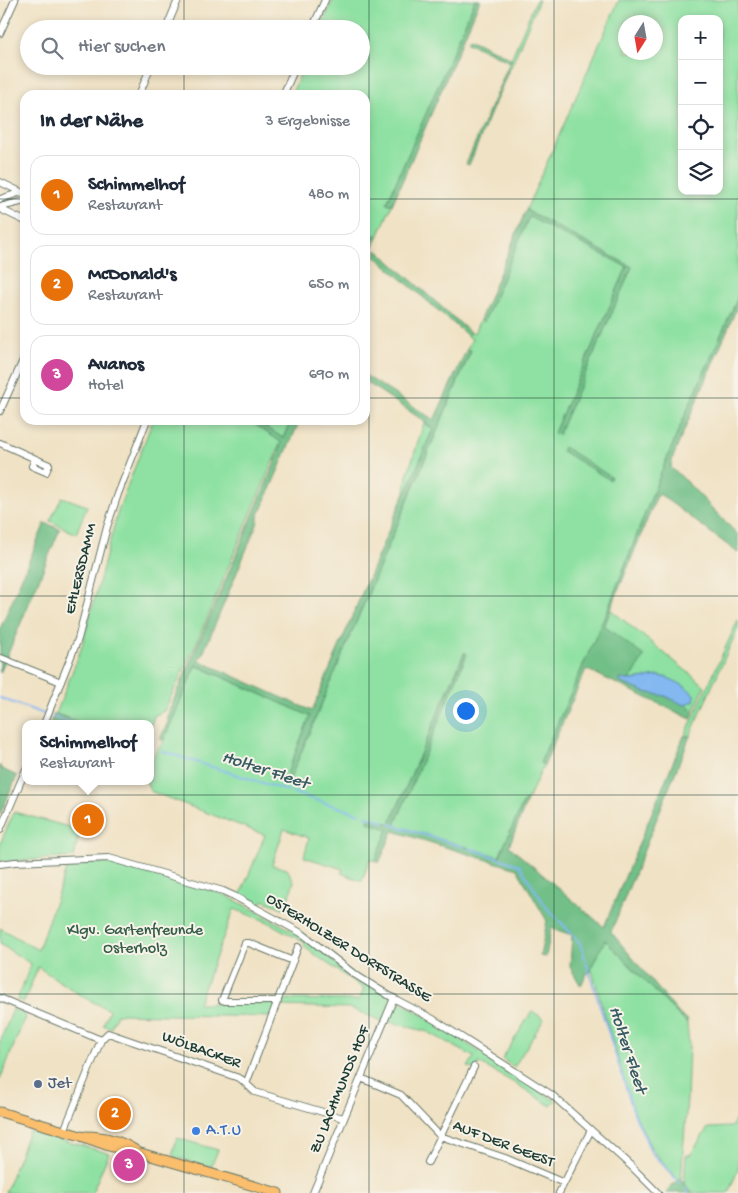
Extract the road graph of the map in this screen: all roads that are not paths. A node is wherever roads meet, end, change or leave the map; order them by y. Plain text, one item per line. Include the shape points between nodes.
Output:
1 (15, 0) edge
2 (178, 0) edge
3 (325, 0) edge
4 (170, 20) edge
5 (316, 20) edge
6 (0, 33) edge
7 (147, 75) edge
8 (292, 75) edge
9 (141, 90) edge
10 (285, 90) edge
11 (0, 182) edge
12 (20, 191) edge
13 (20, 194) edge
14 (0, 199) edge
15 (20, 202) edge
16 (0, 208) edge
17 (20, 218) edge
18 (20, 367) edge
19 (0, 411) edge
20 (145, 425) edge
21 (0, 443) edge
22 (35, 459) dead end
23 (1, 658) edge
24 (61, 682) junction
25 (46, 720) edge
26 (22, 778) edge
27 (0, 830) edge
28 (0, 864) edge
29 (298, 947) dead end
30 (293, 961) junction
31 (0, 998) edge
32 (394, 998) junction
33 (278, 1001) junction
34 (103, 1037) junction
35 (474, 1067) dead end
36 (361, 1078) junction
37 (246, 1084) junction
38 (0, 1112) edge
39 (343, 1118) junction
40 (591, 1130) junction
41 (64, 1131) junction
42 (440, 1136) junction
43 (428, 1162) dead end
44 (564, 1183) junction
45 (278, 1193) edge
46 (313, 1193) edge
47 (559, 1193) edge
48 (658, 1193) edge

1 - 6 street
2 - 4 street
3 - 5 street
7 - 9 street
8 - 10 street
11 - 12 street
13 - 14 street
15 - 16 street
16 - 17 street
18 - 19 street
20 - 24 street, EHLERSDAMM via 109,520 78,639
21 - 22 street
23 - 24 street
24 - 25 street, EHLERSDAMM
26 - 27 street
28 - 32 street, OSTERHOLZER DORFSTRASSE via 109,858 223,891 303,934 354,974
29 - 30 street
30 - 33 street
30 - 33 street via 245,943 222,1000
31 - 34 street, WÖLBACKER
32 - 36 street, ZU LACHMUNDS HOF
32 - 40 street, OSTERHOLZER DORFSTRASSE via 526,1078 557,1099
33 - 37 street
34 - 37 street, WÖLBACKER via 111,1034 236,1077
34 - 41 street
35 - 42 street
36 - 39 street, ZU LACHMUNDS HOF
36 - 42 street, AUF DER GEEST via 401,1095
37 - 39 street, WÖLBACKER via 255,1092
38 - 41 main road
39 - 46 street, ZU LACHMUNDS HOF
40 - 44 street
40 - 48 street, OSTERHOLZER DORFSTRASSE
41 - 45 main road
42 - 43 street
42 - 44 street, AUF DER GEEST
44 - 47 street

